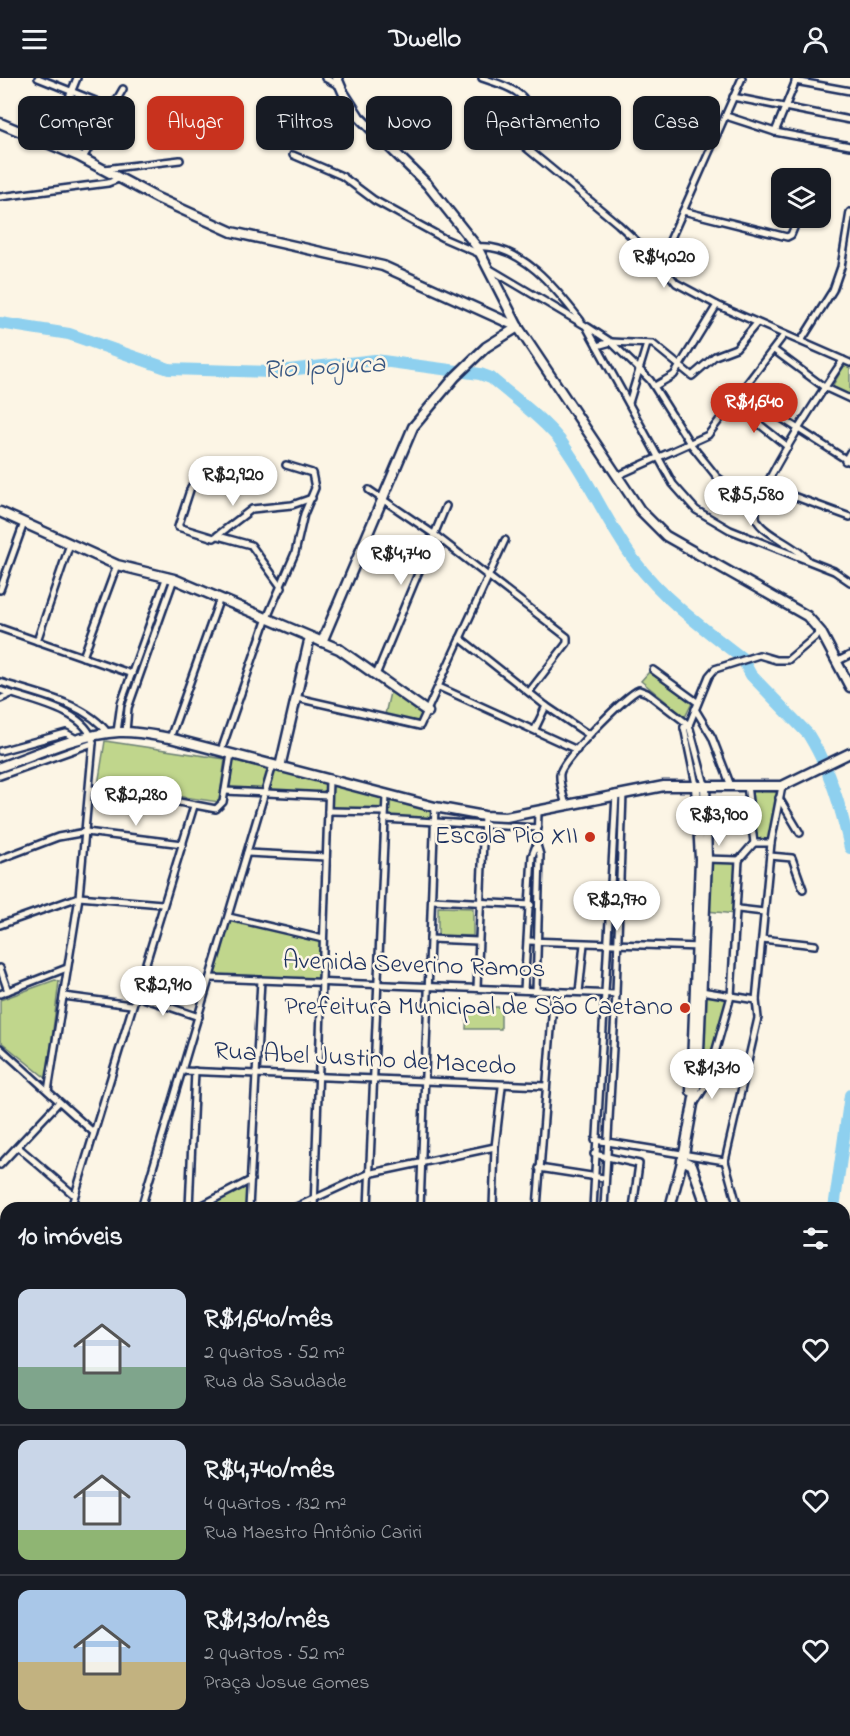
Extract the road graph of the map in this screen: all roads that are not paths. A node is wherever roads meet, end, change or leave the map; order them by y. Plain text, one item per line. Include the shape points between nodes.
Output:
1 (38, 78) edge
2 (77, 78) edge
3 (325, 78) edge
4 (482, 78) edge
5 (742, 78) edge
6 (796, 80) edge
7 (338, 82) edge
8 (123, 89) dead end
9 (850, 91) edge
10 (71, 92) junction
11 (69, 96) edge
12 (82, 96) edge
13 (119, 96) edge
14 (733, 98) junction
15 (784, 107) junction
16 (726, 116) junction
17 (850, 120) edge
18 (0, 123) edge
19 (18, 131) edge
20 (775, 132) junction
21 (850, 146) edge
22 (65, 150) edge
23 (89, 150) edge
24 (293, 155) dead end
25 (84, 158) junction
26 (180, 160) dead end
27 (103, 169) junction
28 (121, 178) junction
29 (0, 197) edge
30 (683, 211) junction
31 (850, 212) edge
32 (794, 228) edge
33 (478, 251) junction
34 (660, 263) junction
35 (490, 269) junction
36 (505, 304) junction
37 (717, 305) junction
38 (494, 317) junction
39 (756, 323) junction
40 (586, 326) junction
41 (518, 327) junction
42 (784, 335) junction
43 (801, 341) junction
44 (611, 342) junction
45 (647, 344) junction
46 (597, 346) junction
47 (774, 350) junction
48 (843, 360) junction
49 (850, 363) edge
50 (678, 367) junction
51 (640, 370) junction
52 (655, 386) junction
53 (824, 387) junction
54 (742, 393) junction
55 (850, 399) edge
56 (629, 403) junction
57 (734, 404) junction
58 (798, 429) junction
59 (689, 442) junction
60 (788, 447) junction
61 (850, 452) edge
62 (658, 457) junction
63 (847, 461) edge
64 (286, 465) dead end
65 (617, 476) junction
66 (766, 486) junction
67 (191, 487) dead end
68 (369, 490) dead end
69 (312, 498) junction
70 (384, 499) junction
71 (755, 505) junction
72 (446, 506) dead end
73 (0, 512) edge
74 (850, 517) edge
75 (24, 523) junction
76 (435, 535) junction
77 (218, 536) junction
78 (505, 540) dead end
79 (70, 544) junction
80 (807, 559) junction
81 (117, 565) junction
82 (488, 575) junction
83 (170, 577) junction
84 (850, 582) edge
85 (282, 588) junction
86 (0, 591) edge
87 (220, 598) junction
88 (267, 618) junction
89 (0, 628) edge
90 (821, 632) junction
91 (309, 637) junction
92 (460, 638) junction
93 (37, 641) junction
94 (322, 642) junction
95 (850, 655) edge
96 (83, 657) junction
97 (836, 662) junction
98 (653, 670) dead end
99 (131, 674) junction
100 (847, 674) edge
101 (376, 675) junction
102 (139, 677) junction
103 (0, 682) edge
104 (16, 687) junction
105 (439, 687) junction
106 (850, 687) edge
107 (0, 690) edge
108 (529, 692) junction
109 (11, 694) junction
110 (297, 698) junction
111 (0, 699) edge
112 (697, 702) junction
113 (546, 706) junction
114 (695, 709) junction
115 (428, 712) junction
116 (687, 726) junction
117 (535, 729) junction
118 (117, 732) junction
119 (589, 735) junction
120 (170, 738) junction
121 (78, 740) junction
122 (92, 740) junction
123 (577, 750) junction
124 (0, 751) edge
125 (221, 752) junction
126 (850, 753) edge
127 (231, 754) junction
128 (277, 766) junction
129 (0, 767) edge
130 (0, 776) edge
131 (329, 781) junction
132 (701, 785) junction
133 (747, 785) junction
134 (731, 786) junction
135 (782, 786) junction
136 (90, 789) junction
137 (225, 791) junction
138 (265, 793) junction
139 (620, 793) junction
140 (328, 796) junction
141 (386, 796) junction
142 (779, 798) junction
143 (194, 806) junction
144 (566, 806) junction
145 (435, 807) junction
146 (328, 811) junction
147 (538, 812) junction
148 (385, 816) junction
149 (484, 816) junction
150 (434, 822) junction
151 (483, 826) junction
152 (538, 828) junction
153 (86, 832) junction
154 (800, 833) dead end
155 (537, 843) junction
156 (754, 843) junction
157 (771, 843) junction
158 (183, 844) junction
159 (248, 853) junction
160 (612, 855) junction
161 (622, 855) junction
162 (770, 856) junction
163 (326, 857) junction
164 (0, 859) edge
165 (704, 859) junction
166 (739, 860) junction
167 (803, 889) dead end
168 (79, 897) junction
169 (432, 900) junction
170 (481, 902) junction
171 (162, 904) junction
172 (530, 905) junction
173 (539, 905) junction
174 (738, 909) junction
175 (764, 912) junction
176 (229, 917) junction
177 (0, 924) edge
178 (323, 939) junction
179 (430, 939) junction
180 (762, 939) junction
181 (478, 940) junction
182 (528, 942) junction
183 (537, 942) junction
184 (584, 944) junction
185 (607, 944) junction
186 (619, 944) junction
187 (815, 945) dead end
188 (701, 947) junction
189 (0, 968) edge
190 (66, 968) junction
191 (210, 978) junction
192 (261, 980) junction
193 (321, 982) junction
194 (377, 984) junction
195 (428, 986) junction
196 (477, 988) junction
197 (524, 990) junction
198 (536, 990) junction
199 (8, 991) junction
200 (554, 991) junction
201 (699, 991) junction
202 (579, 992) junction
203 (604, 993) junction
204 (0, 994) edge
205 (616, 994) junction
206 (134, 995) junction
207 (64, 996) junction
208 (731, 996) junction
209 (756, 1000) junction
210 (131, 1005) junction
211 (199, 1017) junction
212 (0, 1048) edge
213 (696, 1065) junction
214 (711, 1069) junction
215 (183, 1071) junction
216 (195, 1071) junction
217 (256, 1075) junction
218 (317, 1077) junction
219 (372, 1080) junction
220 (424, 1083) junction
221 (502, 1086) junction
222 (546, 1086) junction
223 (48, 1091) junction
224 (59, 1102) junction
225 (692, 1105) junction
226 (93, 1132) junction
227 (595, 1140) junction
228 (607, 1142) junction
229 (18, 1147) junction
230 (495, 1147) junction
231 (594, 1154) junction
232 (605, 1156) junction
233 (683, 1157) junction
234 (725, 1161) junction
235 (422, 1163) junction
236 (0, 1165) edge
237 (539, 1168) junction
238 (368, 1174) junction
239 (594, 1177) junction
240 (604, 1178) junction
241 (251, 1180) junction
242 (74, 1195) junction
243 (314, 1199) junction
244 (72, 1202) edge
245 (143, 1202) edge
246 (189, 1202) edge
247 (209, 1202) edge
248 (249, 1202) edge
249 (307, 1202) edge
250 (368, 1202) edge
251 (420, 1202) edge
252 (493, 1202) edge
253 (537, 1202) edge
254 (593, 1202) edge
255 (604, 1202) edge
256 (634, 1202) edge
257 (672, 1202) edge
258 (705, 1202) edge
259 (736, 1202) edge

1 - 10 street
2 - 10 street
3 - 7 street
4 - 34 street via 516,91 526,104 528,112 520,136 524,146
5 - 14 street
6 - 9 street
6 - 15 street
7 - 33 street via 359,117 427,184
8 - 13 street
10 - 11 street
10 - 12 street
14 - 15 street
14 - 16 street
15 - 17 street
15 - 20 street
16 - 20 street
16 - 30 street
18 - 19 street
20 - 21 street
22 - 25 street
23 - 25 street
24 - 33 street via 342,176 374,200 443,238
25 - 27 street
26 - 27 street
27 - 28 street
28 - 29 street
28 - 38 street via 232,232 374,263
30 - 32 street via 787,237
30 - 34 street
31 - 43 street via 841,267 828,301
33 - 35 street
33 - 40 street via 494,248 534,269
34 - 37 street via 676,283
35 - 36 street
35 - 40 street
36 - 38 street
36 - 41 street
37 - 39 street
37 - 50 street
38 - 41 street
39 - 42 street
39 - 50 street via 736,348 716,356 694,375
40 - 44 street
40 - 46 street
41 - 65 street
41 - 70 street via 486,347 421,415
42 - 43 street
42 - 47 street
43 - 48 street
44 - 45 street
44 - 46 street
44 - 51 street
45 - 50 street via 657,347
45 - 51 street
46 - 56 street
47 - 53 street
47 - 54 street
48 - 49 street
48 - 53 street
50 - 52 street via 671,377
51 - 52 street
51 - 56 street
52 - 59 street
53 - 55 street
53 - 58 street
54 - 57 street
54 - 58 street
56 - 62 street
57 - 59 street via 708,435
57 - 60 street
58 - 60 street
58 - 63 street
59 - 62 street
59 - 71 street via 724,485
60 - 66 street
61 - 63 street
62 - 65 street
62 - 80 street via 680,493 705,516 754,541
64 - 69 street via 312,473
65 - 90 street via 639,510 666,536 784,601 807,616
66 - 71 street
66 - 74 street
67 - 77 street via 178,527 210,538
68 - 70 street
69 - 77 street via 292,505 252,509
69 - 85 street
70 - 76 street
70 - 94 street
71 - 80 street via 759,525 792,544
72 - 76 street
73 - 75 street
75 - 79 street
75 - 86 street
76 - 82 street
76 - 101 street
77 - 85 street via 251,546
78 - 82 street
79 - 81 street
79 - 93 street
80 - 84 street
81 - 83 street
81 - 96 street
82 - 92 street
82 - 108 street via 567,637 567,643
83 - 87 street
83 - 99 street
83 - 102 street
85 - 88 street
87 - 88 street
87 - 120 street
88 - 91 street
88 - 125 street
89 - 93 street
90 - 97 street
90 - 112 street via 788,660 759,655 715,669
91 - 94 street
91 - 110 street
92 - 105 street
92 - 108 street
93 - 96 street
94 - 101 street
95 - 97 street
96 - 99 street
97 - 100 street
98 - 112 street
99 - 102 street
99 - 118 street via 118,711
100 - 106 street
101 - 115 street
102 - 118 street
103 - 104 street
104 - 109 street
104 - 118 street via 94,717
105 - 115 street
105 - 117 street
107 - 109 street
108 - 113 street
109 - 111 street
109 - 122 street via 72,716
110 - 115 street via 415,726 422,724
110 - 128 street
112 - 114 street
113 - 117 street
113 - 119 street
114 - 116 street
114 - 134 street via 712,737
116 - 119 street via 639,690
116 - 132 street
117 - 123 street
118 - 120 street
118 - 122 street
119 - 123 street
120 - 125 street
121 - 122 street
121 - 124 street via 66,733
121 - 129 street
122 - 130 street
122 - 136 street
123 - 144 street via 560,774
125 - 127 street
126 - 135 street
127 - 128 street
127 - 137 street
128 - 131 street
128 - 138 street
131 - 140 street
131 - 141 street
132 - 134 street
132 - 139 street
132 - 165 street
133 - 134 street
133 - 135 street
133 - 156 street
135 - 142 street
136 - 143 street
136 - 153 street
137 - 138 street
137 - 143 street via 221,805 212,809
138 - 140 street
138 - 159 street
139 - 144 street
139 - 160 street
139 - 161 street
140 - 146 street
141 - 145 street
141 - 148 street
142 - 154 street
142 - 157 street
143 - 158 street
144 - 147 street
145 - 149 street
145 - 150 street
146 - 148 street
146 - 163 street
147 - 149 street
147 - 152 street
148 - 150 street
148 - 194 street
149 - 151 street
150 - 151 street
150 - 169 street
151 - 152 street
151 - 170 street
152 - 155 street
153 - 158 street
153 - 164 street via 58,837
153 - 168 street
155 - 172 street via 532,856
155 - 173 street
156 - 157 street
156 - 166 street
157 - 162 street
158 - 171 street
159 - 163 street
159 - 176 street
160 - 161 street
160 - 185 street
161 - 186 street
162 - 167 street via 792,858
162 - 175 street
163 - 178 street
165 - 166 street
165 - 188 street
166 - 174 street
168 - 171 street
168 - 177 street
168 - 190 street
169 - 170 street
169 - 179 street
170 - 172 street
170 - 181 street
171 - 206 street
172 - 173 street
172 - 182 street
173 - 183 street
174 - 175 street
174 - 208 street
175 - 180 street
176 - 178 street
176 - 191 street
178 - 193 street
179 - 181 street
179 - 195 street
180 - 187 street
180 - 209 street
181 - 196 street
182 - 183 street
182 - 197 street
183 - 184 street
183 - 198 street
184 - 185 street
184 - 202 street
185 - 186 street
185 - 203 street
186 - 188 street
186 - 205 street
188 - 201 street
189 - 199 street
190 - 199 street
190 - 207 street
191 - 192 street, Avenida Severino Ramos
191 - 211 street
192 - 193 street, Avenida Severino Ramos
192 - 217 street
193 - 194 street, Avenida Severino Ramos
193 - 218 street
194 - 195 street, Avenida Severino Ramos
194 - 219 street
195 - 196 street, Avenida Severino Ramos
195 - 220 street
196 - 197 street, Avenida Severino Ramos
197 - 198 street, Avenida Severino Ramos
198 - 200 street, Avenida Severino Ramos
199 - 204 street
200 - 202 street, Avenida Severino Ramos
200 - 222 street
201 - 208 street
201 - 213 street
202 - 203 street, Avenida Severino Ramos
203 - 205 street, Avenida Severino Ramos
203 - 227 street
205 - 228 street
206 - 210 street
206 - 211 street
207 - 210 street
207 - 223 street
208 - 209 street
208 - 214 street
209 - 234 street via 758,1018
210 - 226 street
211 - 215 street
212 - 223 street
213 - 214 street
213 - 225 street
214 - 225 street via 702,1094
215 - 216 street, Rua Abel Justino de Macedo
215 - 245 street
216 - 217 street, Rua Abel Justino de Macedo
216 - 246 street
217 - 218 street, Rua Abel Justino de Macedo
217 - 241 street
218 - 219 street, Rua Abel Justino de Macedo
218 - 243 street
219 - 220 street, Rua Abel Justino de Macedo
219 - 238 street
220 - 221 street, Rua Abel Justino de Macedo
220 - 235 street
221 - 222 street, Rua Abel Justino de Macedo
221 - 230 street
222 - 237 street
223 - 224 street
224 - 226 street
224 - 229 street
225 - 233 street
226 - 242 street
227 - 228 street
227 - 231 street
228 - 232 street
228 - 233 street
229 - 236 street
229 - 242 street
230 - 235 street
230 - 252 street
231 - 232 street
231 - 239 street
232 - 240 street
232 - 256 street via 639,1164
233 - 234 street
233 - 257 street
233 - 258 street via 692,1165
234 - 259 street
235 - 238 street
235 - 251 street
237 - 239 street
237 - 253 street
238 - 243 street
238 - 250 street
239 - 240 street
239 - 254 street
240 - 255 street
241 - 247 street
241 - 248 street
242 - 244 street
243 - 249 street

